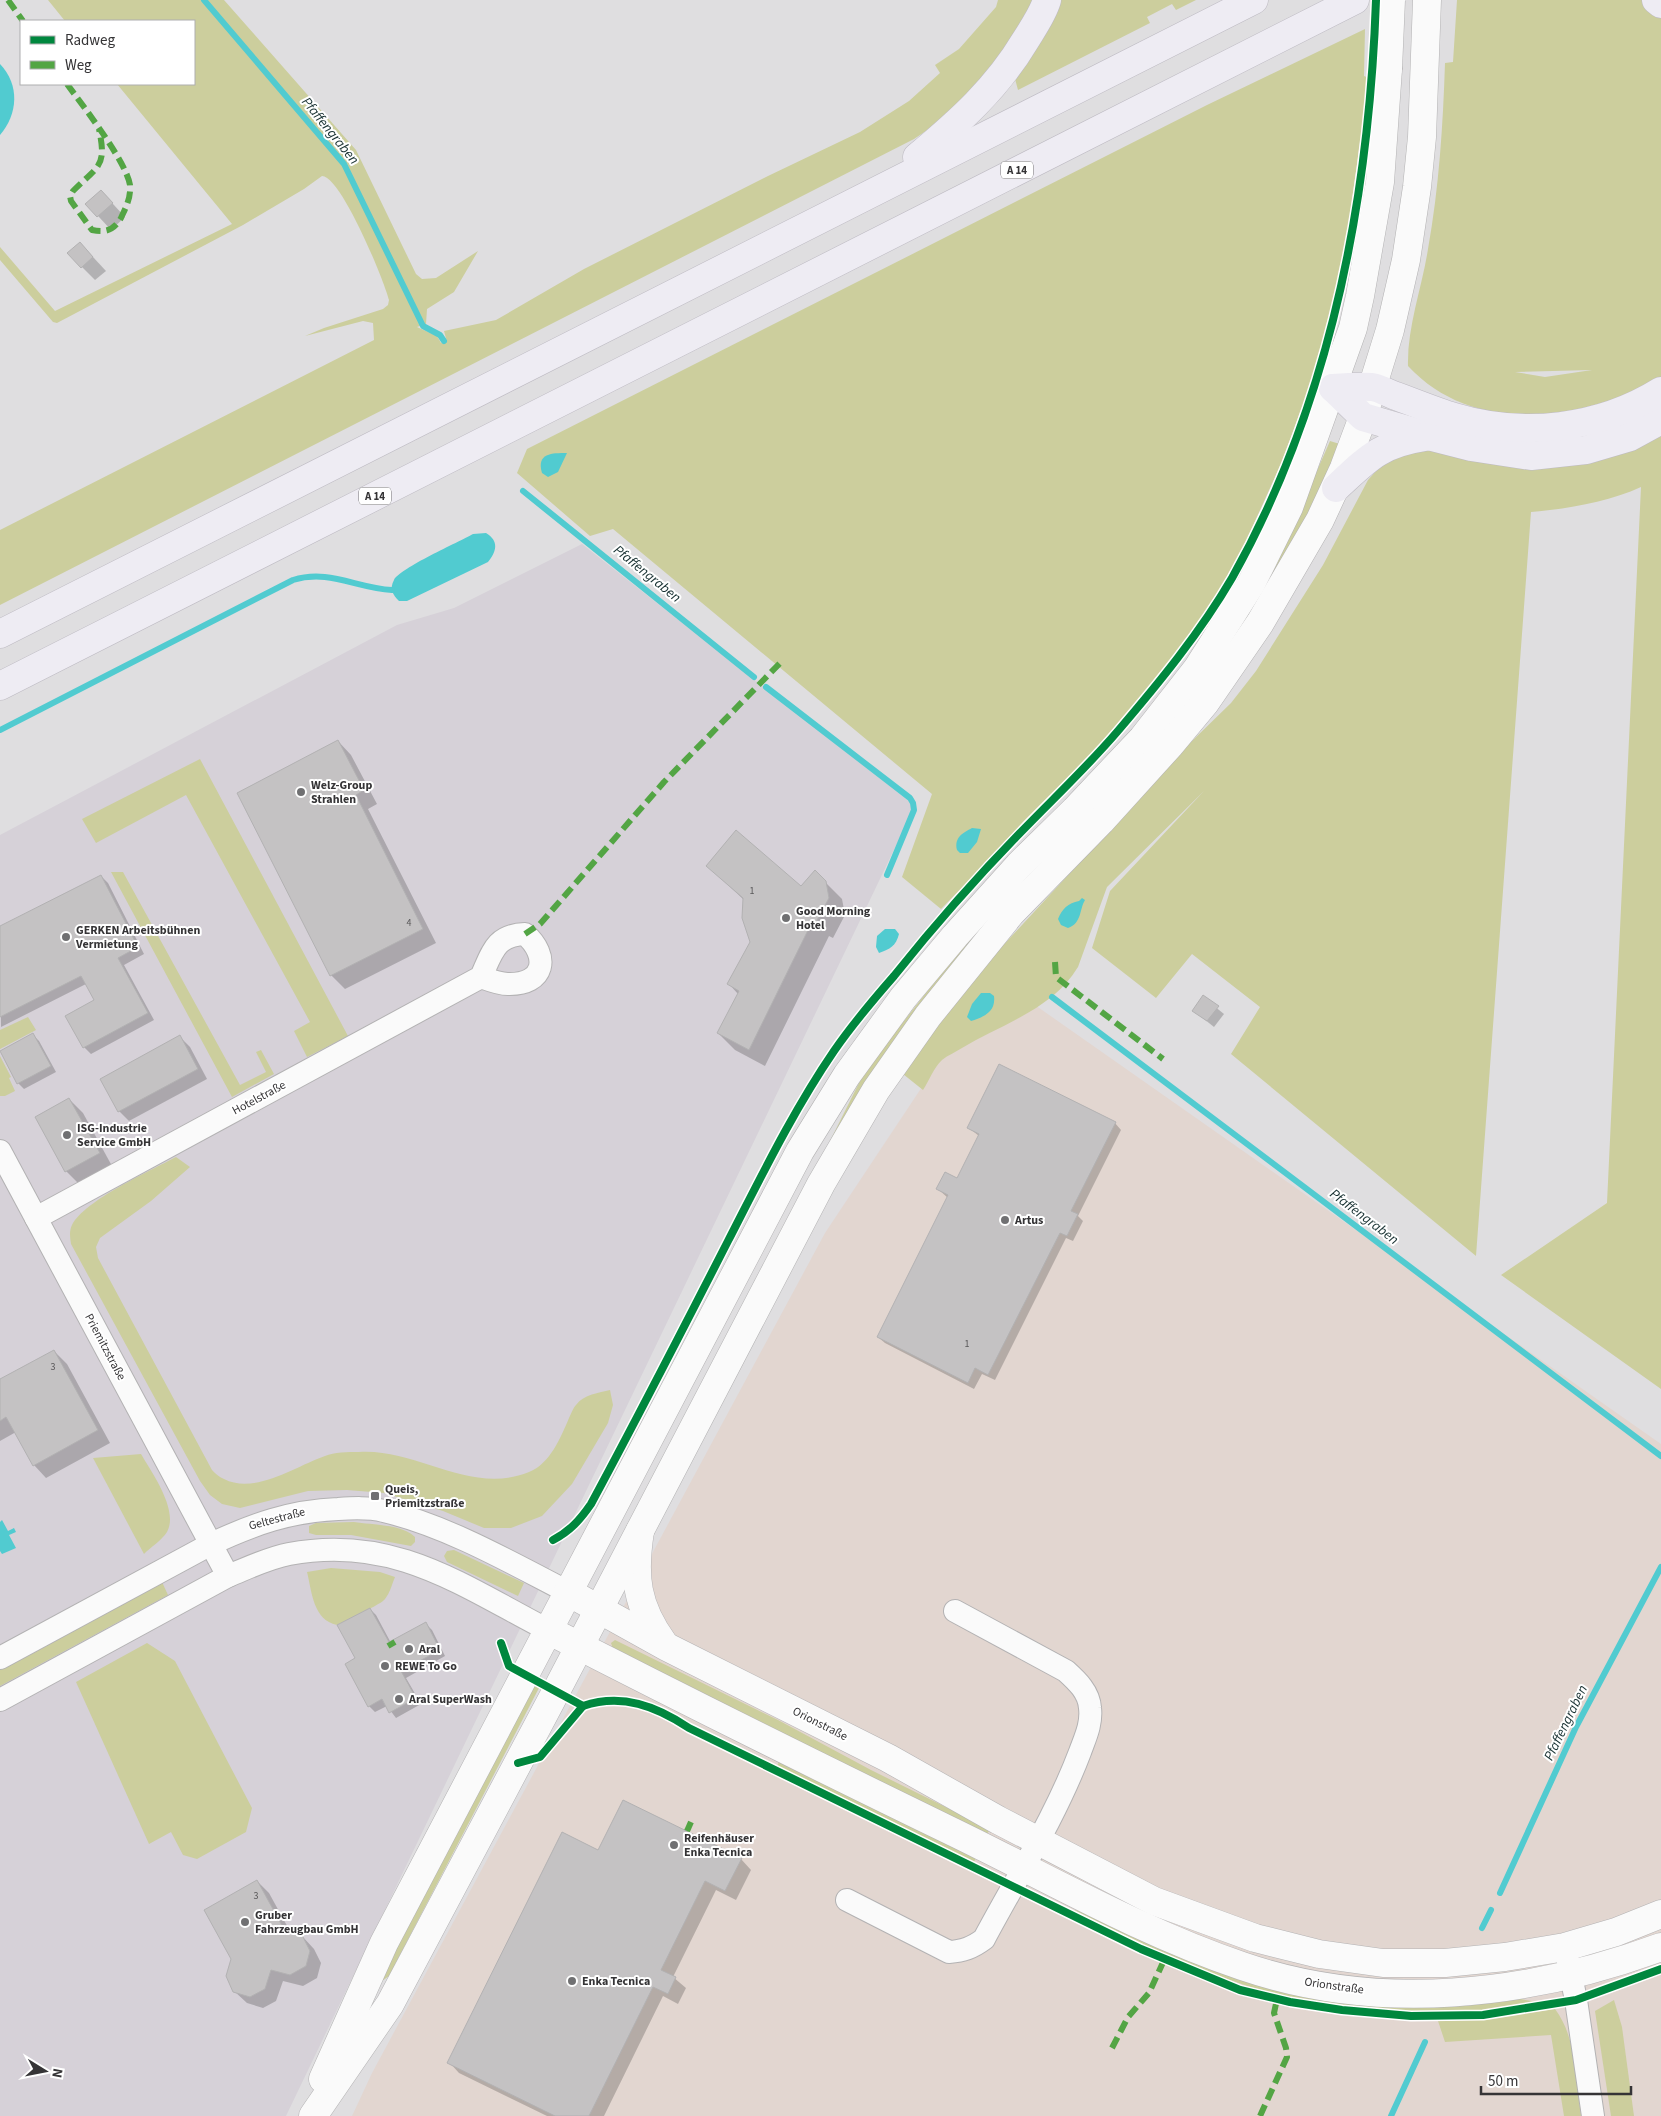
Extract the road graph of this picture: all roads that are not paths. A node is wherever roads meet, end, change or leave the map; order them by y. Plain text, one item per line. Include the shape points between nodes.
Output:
1 (1047, 0) edge
2 (1254, 0) edge
3 (1355, 0) edge
4 (1391, 0) edge
5 (1427, 0) edge
6 (1656, 0) edge
7 (1661, 4) edge
8 (1286, 35) junction
9 (878, 189) junction
10 (1372, 387) junction
11 (1333, 388) junction
12 (1661, 391) edge
13 (1363, 417) junction
14 (1661, 420) edge
15 (1428, 436) junction
16 (1336, 488) junction
17 (0, 634) edge
18 (0, 686) edge
19 (481, 977) dead end
20 (0, 1151) edge
21 (36, 1218) junction
22 (641, 1528) junction
23 (211, 1544) junction
24 (228, 1576) junction
25 (568, 1592) junction
26 (599, 1609) junction
27 (955, 1611) dead end
28 (548, 1630) junction
29 (580, 1646) junction
30 (667, 1647) junction
31 (0, 1658) edge
32 (0, 1700) edge
33 (1039, 1841) junction
34 (1024, 1867) junction
35 (847, 1900) dead end
36 (1661, 1914) edge
37 (1565, 1947) junction
38 (1661, 1947) edge
39 (1571, 1975) junction
40 (307, 2116) edge
41 (313, 2116) edge
42 (1593, 2116) edge

1 - 9 highway via 1012,64 988,93 955,126
2 - 9 highway
3 - 8 highway, A 14
4 - 8 highway
4 - 11 main road, bridge via 1380,182 1372,236 1353,328
5 - 10 main road via 1417,187 1406,260 1390,330
6 - 7 highway
8 - 18 highway, A 14
9 - 17 highway
10 - 11 highway
10 - 12 highway via 1455,418 1526,429 1554,428 1594,420 1647,400
10 - 13 main road
11 - 13 highway
11 - 25 main road via 1289,506 1251,584 1197,669 1143,738 955,936 903,998 847,1075 800,1151
13 - 15 highway
13 - 16 main road
14 - 15 highway via 1630,437 1586,450 1531,456 1471,447
15 - 16 highway via 1390,445 1369,457
16 - 22 main road via 1260,623 1205,703 1101,821 1011,913 928,1016 876,1090 821,1184
19 - 21 street, Hotelstraße
20 - 21 street, Priemitzstraße
21 - 23 street, Priemitzstraße
22 - 26 main road
22 - 30 main road via 637,1585 653,1628
23 - 24 street, Priemitzstraße
23 - 25 street, Geltestraße via 245,1528 297,1512 351,1508 382,1510 437,1528
23 - 31 street, Geltestraße
24 - 28 street via 288,1554 344,1549 380,1553 448,1577
24 - 32 street
25 - 26 main road, Orionstraße
25 - 28 main road
26 - 29 main road
26 - 30 main road, Orionstraße
27 - 33 street via 1066,1671 1087,1694 1089,1726 1069,1780
28 - 29 main road, Orionstraße
28 - 40 main road via 384,1943
29 - 34 main road, Orionstraße
29 - 41 main road via 390,2004
30 - 33 main road, Orionstraße via 888,1758
33 - 34 street
33 - 37 main road, Orionstraße via 1154,1900 1255,1938 1319,1954 1383,1964 1445,1963
34 - 35 street via 984,1939 963,1951 949,1952
34 - 39 main road, Orionstraße via 1129,1921 1243,1967 1291,1980 1346,1989 1438,1995
36 - 37 main road, Orionstraße
37 - 39 street
38 - 39 main road, Orionstraße
39 - 42 street

